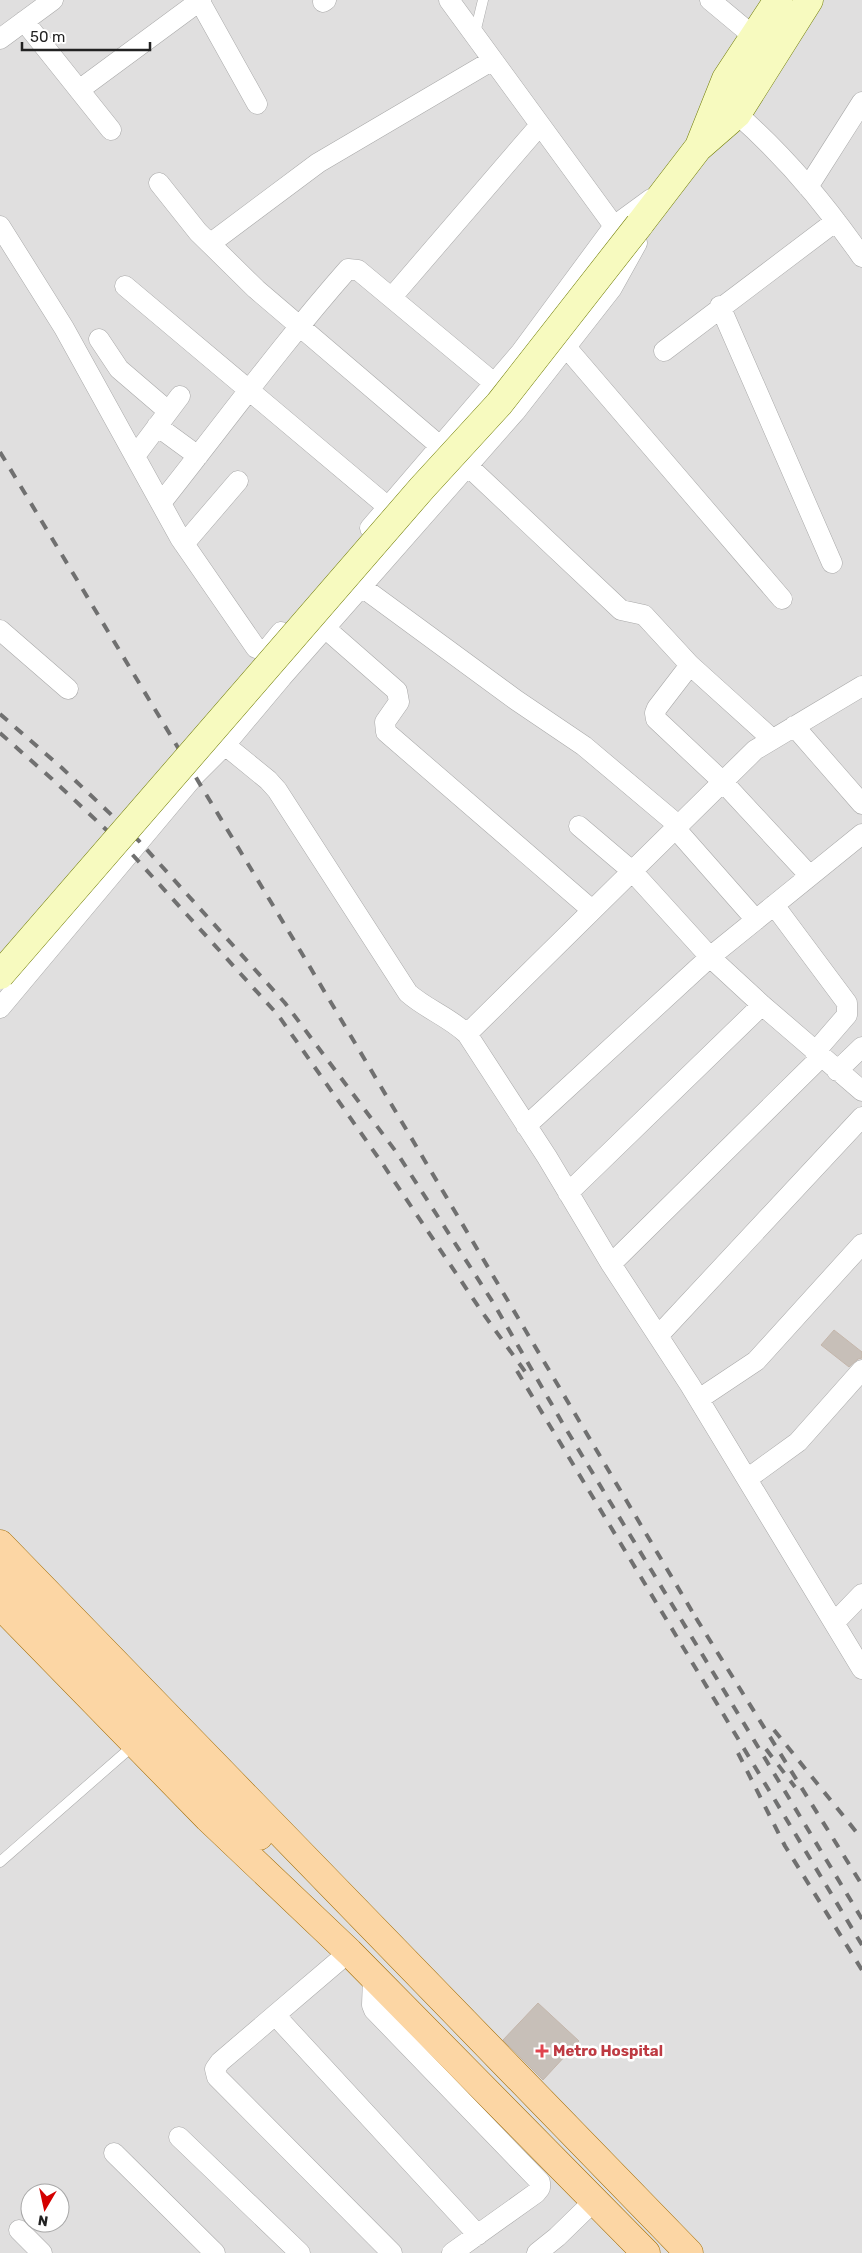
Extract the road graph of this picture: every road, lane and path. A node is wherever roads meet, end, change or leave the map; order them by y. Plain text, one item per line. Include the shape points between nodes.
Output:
1 (53, 0) edge
2 (200, 0) edge
3 (449, 0) edge
4 (483, 0) edge
5 (710, 0) edge
6 (778, 0) edge
7 (809, 0) edge
8 (24, 21) junction
9 (474, 34) junction
10 (753, 38) junction
11 (0, 39) edge
12 (775, 53) junction
13 (493, 60) junction
14 (79, 90) junction
15 (862, 102) edge
16 (257, 104) dead end
17 (737, 114) junction
18 (540, 124) junction
19 (111, 130) dead end
20 (698, 148) junction
21 (672, 183) junction
22 (159, 184) dead end
23 (808, 187) junction
24 (836, 221) junction
25 (626, 225) junction
26 (0, 226) edge
27 (211, 243) junction
28 (862, 257) edge
29 (125, 286) dead end
30 (392, 298) junction
31 (720, 306) junction
32 (299, 325) junction
33 (99, 339) dead end
34 (566, 347) junction
35 (664, 351) dead end
36 (494, 383) junction
37 (250, 391) junction
38 (168, 411) junction
39 (440, 446) junction
40 (135, 456) junction
41 (198, 456) junction
42 (468, 466) junction
43 (238, 481) dead end
44 (161, 503) junction
45 (388, 507) junction
46 (184, 544) junction
47 (832, 563) dead end
48 (362, 586) junction
49 (782, 599) dead end
50 (325, 628) junction
51 (0, 630) edge
52 (690, 665) junction
53 (862, 686) edge
54 (68, 689) dead end
55 (794, 726) junction
56 (772, 739) junction
57 (225, 745) junction
58 (722, 781) junction
59 (862, 804) edge
60 (579, 826) dead end
61 (677, 826) junction
62 (862, 834) edge
63 (632, 870) junction
64 (810, 876) junction
65 (774, 905) junction
66 (592, 910) junction
67 (756, 920) junction
68 (710, 957) junction
69 (0, 975) edge
70 (762, 1005) junction
71 (0, 1008) edge
72 (467, 1034) junction
73 (862, 1047) edge
74 (818, 1054) junction
75 (837, 1071) junction
76 (862, 1091) edge
77 (862, 1117) edge
78 (526, 1126) junction
79 (568, 1192) junction
80 (862, 1244) edge
81 (611, 1264) junction
82 (658, 1336) junction
83 (862, 1370) edge
84 (699, 1400) junction
85 (747, 1479) junction
86 (0, 1544) edge
87 (0, 1574) edge
88 (862, 1594) edge
89 (0, 1605) edge
90 (834, 1623) junction
91 (862, 1669) edge
92 (135, 1743) junction
93 (0, 1862) edge
94 (305, 1881) junction
95 (338, 1894) junction
96 (310, 1914) junction
97 (349, 1952) junction
98 (373, 1978) junction
99 (275, 2015) junction
100 (179, 2137) dead end
101 (114, 2153) dead end
102 (594, 2201) junction
103 (19, 2230) dead end
104 (478, 2234) junction
105 (42, 2253) edge
106 (215, 2253) edge
107 (300, 2253) edge
108 (392, 2253) edge
109 (452, 2253) edge
110 (537, 2253) edge
111 (646, 2253) edge
112 (689, 2253) edge

1 - 8 street
2 - 14 street
2 - 16 street
3 - 9 street
4 - 9 lane
5 - 10 street
6 - 10 main road
7 - 12 main road
8 - 11 street
8 - 14 street
9 - 13 street
10 - 12 street
10 - 20 main road via 726,79
12 - 17 main road
13 - 18 street
13 - 27 street via 318,164
14 - 19 street
15 - 23 street
17 - 20 main road
17 - 23 street
18 - 25 street
18 - 30 street
20 - 21 main road
21 - 25 main road
21 - 34 street via 612,288
22 - 27 street
23 - 24 street
24 - 28 street
24 - 31 street
25 - 36 street
25 - 69 main road, bridge via 500,404 422,488
26 - 40 street via 64,328
27 - 32 street via 256,289
29 - 37 street
30 - 32 street via 358,270 348,269
30 - 36 street
31 - 35 street
31 - 47 street
32 - 37 street
32 - 39 street
33 - 38 street via 119,368
34 - 42 street
34 - 49 street
36 - 39 street
37 - 41 street
37 - 45 street
38 - 40 street
38 - 41 street
39 - 45 street
40 - 44 street
41 - 44 street
42 - 48 street
42 - 52 street via 621,610 644,615
43 - 46 street
44 - 46 street
45 - 46 street via 263,650 256,648
48 - 50 street
48 - 61 street via 584,746
50 - 57 street
50 - 66 street via 397,691 398,702 385,722 386,732
51 - 54 street
52 - 56 street
52 - 58 street via 657,708 656,719
53 - 55 street
55 - 56 street
55 - 59 street
56 - 58 street via 755,750
57 - 71 street via 195,775
57 - 72 street via 277,790 408,993 457,1024
58 - 61 street
58 - 64 street
60 - 63 street
61 - 63 street
61 - 67 street
62 - 64 street
63 - 66 street
63 - 68 street
64 - 65 street
65 - 67 street
65 - 74 street via 847,1003 847,1015
66 - 72 street
67 - 68 street
68 - 70 street
68 - 78 street
70 - 74 street
70 - 79 street
72 - 78 street
73 - 75 street
74 - 75 street
74 - 81 street
75 - 76 street
77 - 82 street
78 - 79 street
79 - 81 street
80 - 84 street via 756,1361
81 - 82 street
82 - 84 street
83 - 85 street via 798,1442
84 - 85 street
85 - 90 street
86 - 95 main road
87 - 94 main road
88 - 90 street
89 - 92 main road
90 - 91 street
92 - 93 lane
92 - 96 main road via 208,1818
94 - 95 main road
94 - 96 main road
95 - 112 main road
96 - 97 main road
97 - 98 main road
97 - 99 street
98 - 102 main road
98 - 104 street via 374,2010 540,2182 536,2193
99 - 104 street
99 - 108 street via 220,2062 217,2077
100 - 107 street
101 - 106 street
102 - 110 street
102 - 111 main road
103 - 105 street
104 - 109 street

